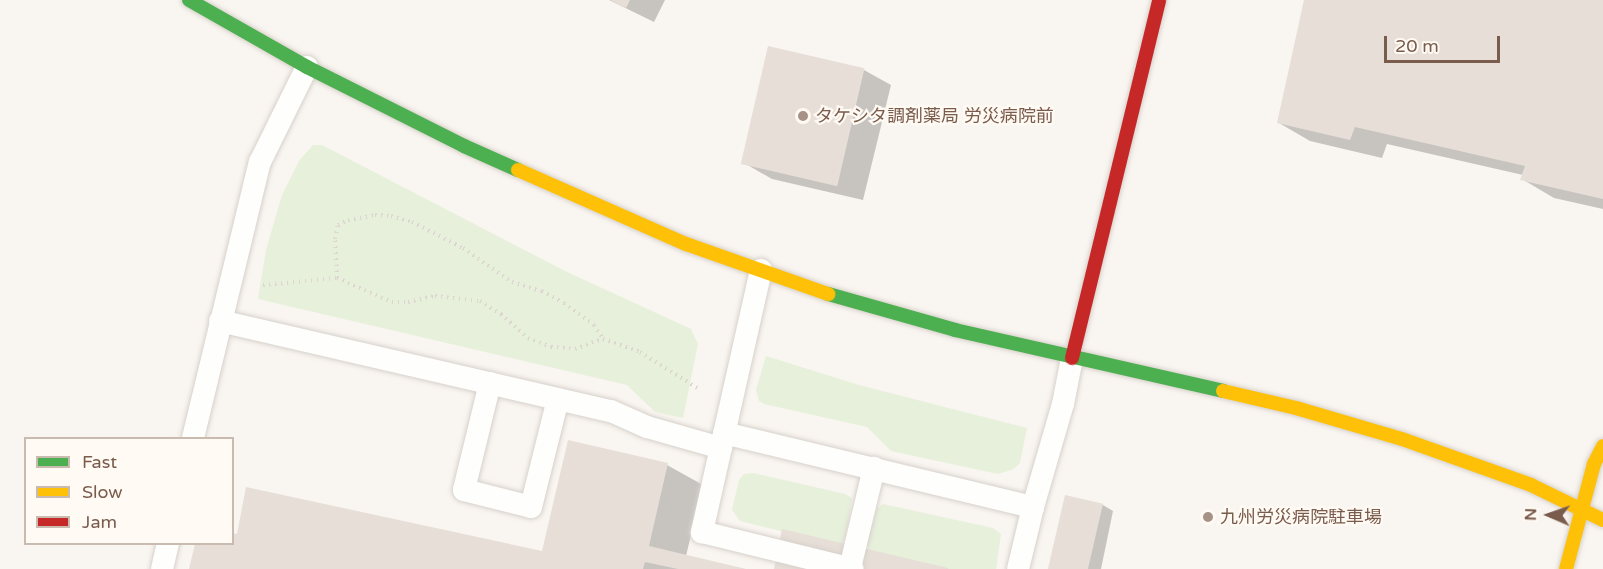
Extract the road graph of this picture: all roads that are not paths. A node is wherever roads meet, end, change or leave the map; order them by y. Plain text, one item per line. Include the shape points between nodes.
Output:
1 (189, 0) edge
2 (1160, 0) edge
3 (307, 67) junction
4 (761, 270) junction
5 (220, 321) junction
6 (1072, 358) junction
7 (490, 383) junction
8 (558, 399) junction
9 (193, 437) edge
10 (723, 440) junction
11 (1603, 446) edge
12 (874, 468) junction
13 (1033, 507) junction
14 (1581, 508) junction
15 (1603, 520) edge
16 (168, 545) edge
17 (162, 569) edge
18 (851, 569) edge
19 (1018, 569) edge
20 (1566, 569) edge

1 - 3 street
2 - 6 street
3 - 4 street via 464,146 686,244
3 - 5 lane via 260,162
4 - 6 street via 856,304
4 - 10 lane
5 - 7 lane
5 - 9 lane
6 - 13 lane
6 - 14 street via 1246,396 1402,439 1509,476
7 - 8 lane
7 - 8 lane via 464,490 531,507
8 - 10 lane via 611,411 647,427
10 - 12 lane
10 - 18 lane via 702,532
11 - 14 street
12 - 13 lane
12 - 18 lane
13 - 19 lane
14 - 15 street
14 - 20 street
16 - 17 lane

